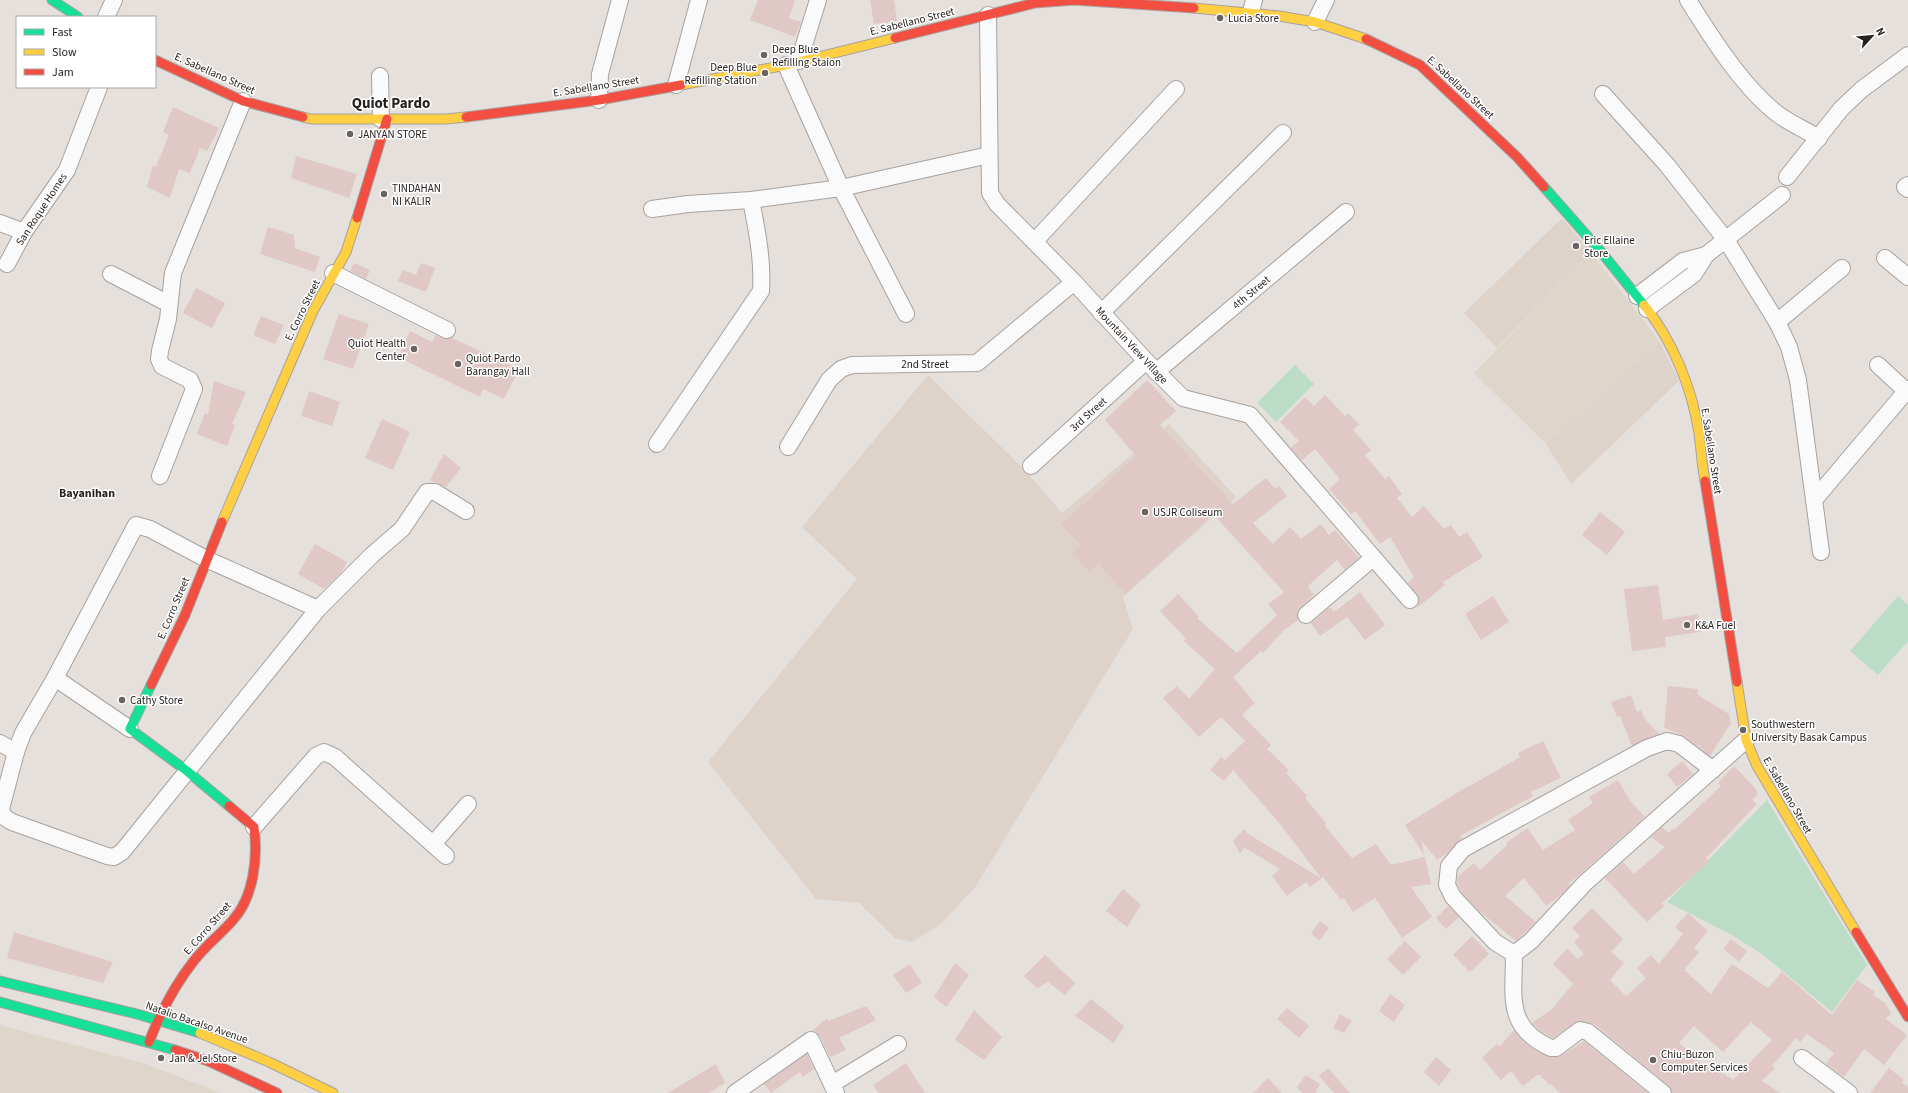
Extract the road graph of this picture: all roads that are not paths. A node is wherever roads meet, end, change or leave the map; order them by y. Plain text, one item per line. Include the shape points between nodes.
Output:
1 (52, 0) edge
2 (114, 0) edge
3 (620, 0) edge
4 (700, 0) edge
5 (818, 0) edge
6 (1074, 0) edge
7 (1326, 0) edge
8 (1688, 0) edge
9 (1157, 2) edge
10 (1253, 6) edge
11 (988, 15) junction
12 (76, 16) edge
13 (106, 16) edge
14 (1315, 22) junction
15 (1908, 55) edge
16 (156, 60) edge
17 (793, 63) junction
18 (380, 76) dead end
19 (676, 85) junction
20 (99, 88) edge
21 (1176, 89) dead end
22 (1603, 94) dead end
23 (599, 100) junction
24 (243, 101) junction
25 (384, 119) junction
26 (1283, 133) dead end
27 (1819, 138) junction
28 (989, 155) junction
29 (1787, 177) dead end
30 (1908, 185) edge
31 (841, 188) junction
32 (1908, 189) edge
33 (1782, 195) dead end
34 (751, 200) junction
35 (652, 209) dead end
36 (1346, 212) dead end
37 (0, 223) edge
38 (24, 232) junction
39 (1726, 240) junction
40 (1035, 241) junction
41 (1706, 255) junction
42 (1885, 258) dead end
43 (7, 264) dead end
44 (1842, 268) dead end
45 (333, 273) junction
46 (111, 274) dead end
47 (1908, 277) edge
48 (1074, 282) junction
49 (1637, 296) junction
50 (169, 304) junction
51 (1647, 309) junction
52 (1101, 313) junction
53 (906, 314) dead end
54 (1777, 322) junction
55 (447, 330) dead end
56 (1878, 365) dead end
57 (1151, 366) junction
58 (1907, 390) edge
59 (657, 444) dead end
60 (788, 447) dead end
61 (1031, 466) dead end
62 (160, 476) dead end
63 (1814, 500) junction
64 (466, 511) dead end
65 (1821, 552) dead end
66 (1373, 558) junction
67 (206, 559) junction
68 (1410, 600) dead end
69 (318, 609) junction
70 (1306, 615) dead end
71 (55, 678) junction
72 (130, 729) junction
73 (1746, 740) junction
74 (0, 742) edge
75 (16, 752) junction
76 (1713, 770) junction
77 (187, 771) junction
78 (468, 804) dead end
79 (254, 827) junction
80 (433, 844) junction
81 (446, 856) dead end
82 (1514, 954) junction
83 (0, 981) edge
84 (0, 1002) edge
85 (1908, 1017) edge
86 (157, 1020) junction
87 (149, 1042) junction
88 (898, 1044) dead end
89 (1802, 1058) dead end
90 (834, 1089) edge
91 (270, 1092) edge
92 (333, 1093) edge
93 (735, 1093) edge
94 (1663, 1093) edge
95 (1849, 1093) edge

1 - 12 street
2 - 13 street
3 - 23 street via 600,74
4 - 19 street
5 - 17 street
6 - 9 street, E. Sabellano Street
6 - 11 street, E. Sabellano Street via 1035,2
7 - 14 street
8 - 27 street via 1750,87 1779,115
9 - 10 street, E. Sabellano Street
10 - 14 street, E. Sabellano Street
11 - 17 street, E. Sabellano Street
11 - 28 street, Mountain View Village
14 - 49 street, E. Sabellano Street via 1376,43 1420,65 1518,157
15 - 27 street via 1861,90 1841,109
16 - 24 street, E. Sabellano Street
17 - 19 street, E. Sabellano Street
17 - 31 street
18 - 25 street
19 - 23 street, E. Sabellano Street
20 - 38 street, San Roque Homes via 67,170
21 - 40 street
22 - 39 street via 1667,165
23 - 25 street, E. Sabellano Street via 446,119
24 - 25 street, E. Sabellano Street via 311,119
24 - 50 street via 173,273
25 - 45 street, E. Corro Street via 346,252
26 - 52 street
27 - 29 street
28 - 31 street
28 - 40 street, Mountain View Village via 990,193
30 - 32 street via 1905,187
31 - 34 street
31 - 53 street
33 - 39 street
34 - 35 street
34 - 59 street via 760,247 761,291
36 - 57 street, 4th Street
37 - 38 street
38 - 43 street, San Roque Homes
39 - 41 street
39 - 54 street
40 - 48 street, Mountain View Village
41 - 49 street via 1683,261
41 - 51 street via 1694,274
42 - 47 street
44 - 54 street
45 - 55 street
45 - 67 street, E. Corro Street via 313,311
46 - 50 street
48 - 52 street, Mountain View Village
48 - 60 street, 2nd Street via 977,363 852,365 840,369 829,380
49 - 51 street, E. Sabellano Street
50 - 62 street via 159,359 162,366 190,380 194,389
51 - 73 street, E. Sabellano Street via 1682,371 1699,433
52 - 57 street, Mountain View Village
54 - 63 street via 1789,348 1798,380
56 - 58 street
57 - 61 street, 3rd Street
57 - 66 street, Mountain View Village via 1183,398 1250,415
58 - 63 street
63 - 65 street
64 - 69 street via 435,492 427,492 402,528
66 - 68 street, Mountain View Village
66 - 70 street
67 - 69 street
67 - 71 street via 150,529 136,525
67 - 72 street, E. Corro Street via 185,615
69 - 77 street
71 - 72 street
71 - 75 street via 23,733
72 - 77 street
73 - 76 street
73 - 85 street, E. Sabellano Street via 1756,766
74 - 75 street
75 - 77 street via 1,808 4,817 114,857 122,852
76 - 82 street via 1585,883 1530,941
76 - 82 street via 1678,744 1667,741 1660,743 1646,748 1463,849 1449,866 1447,885 1453,897 1495,942
77 - 79 street
78 - 80 street
79 - 80 street via 316,756 324,752 335,757
79 - 86 street, E. Corro Street via 257,841 251,882 238,913 192,962
80 - 81 street
82 - 94 street via 1514,1008 1517,1020 1524,1030 1551,1048 1556,1048 1580,1030 1588,1032
83 - 86 street, Natalio Bacalso Avenue
84 - 87 street
86 - 87 street, E. Corro Street
86 - 92 street, Natalio Bacalso Avenue via 275,1063
87 - 91 street via 208,1061
88 - 90 street
89 - 95 street
90 - 93 street via 811,1040

